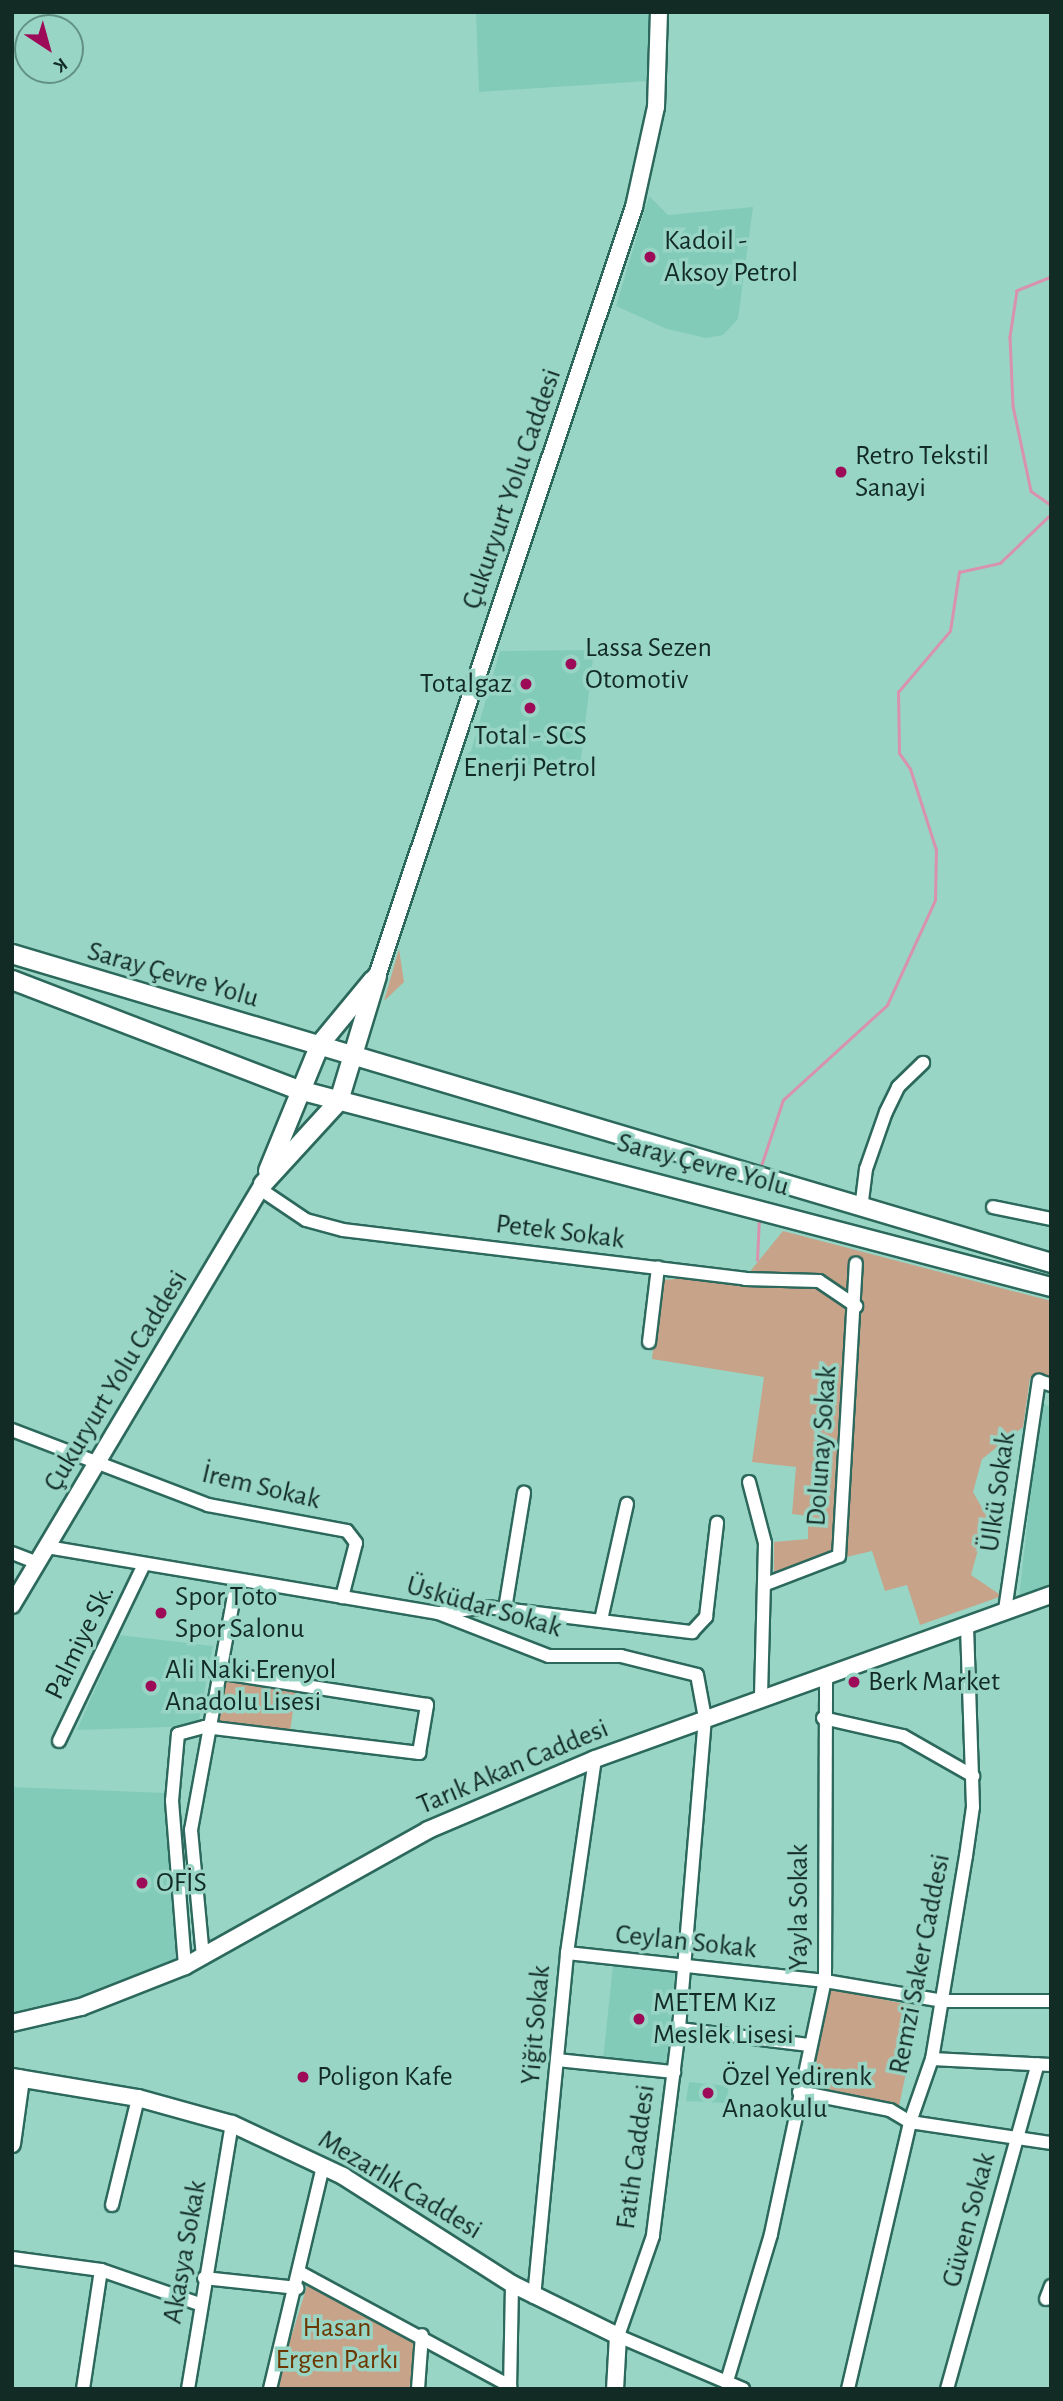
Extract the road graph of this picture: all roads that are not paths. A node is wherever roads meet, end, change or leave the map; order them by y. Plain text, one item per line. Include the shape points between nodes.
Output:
1 (659, 12) edge
2 (12, 954) edge
3 (377, 976) junction
4 (12, 979) edge
5 (320, 1044) junction
6 (356, 1057) junction
7 (923, 1063) dead end
8 (299, 1090) junction
9 (339, 1101) junction
10 (262, 1186) junction
11 (993, 1207) dead end
12 (861, 1209) junction
13 (1051, 1219) edge
14 (856, 1263) dead end
15 (1051, 1263) edge
16 (658, 1268) junction
17 (1051, 1287) edge
18 (856, 1306) junction
19 (649, 1342) dead end
20 (1045, 1383) edge
21 (12, 1430) edge
22 (98, 1462) junction
23 (749, 1482) dead end
24 (524, 1493) dead end
25 (627, 1504) dead end
26 (717, 1523) dead end
27 (47, 1548) junction
28 (12, 1553) edge
29 (38, 1563) junction
30 (144, 1564) junction
31 (237, 1580) junction
32 (766, 1584) junction
33 (1051, 1595) edge
34 (342, 1597) junction
35 (12, 1605) edge
36 (505, 1609) junction
37 (1006, 1610) junction
38 (438, 1613) junction
39 (601, 1620) junction
40 (967, 1624) junction
41 (216, 1672) junction
42 (826, 1674) junction
43 (761, 1698) junction
44 (705, 1718) junction
45 (823, 1718) junction
46 (205, 1727) junction
47 (59, 1741) dead end
48 (595, 1759) junction
49 (973, 1776) junction
50 (173, 1793) junction
51 (195, 1794) junction
52 (567, 1953) junction
53 (203, 1957) junction
54 (185, 1966) junction
55 (687, 1968) junction
56 (825, 1981) junction
57 (943, 2001) junction
58 (1051, 2001) edge
59 (12, 2023) edge
60 (679, 2029) junction
61 (809, 2045) junction
62 (932, 2059) junction
63 (557, 2060) junction
64 (1044, 2064) edge
65 (674, 2071) junction
66 (17, 2078) edge
67 (799, 2092) junction
68 (138, 2098) junction
69 (910, 2122) junction
70 (232, 2123) junction
71 (1016, 2136) junction
72 (1051, 2143) edge
73 (12, 2144) edge
74 (323, 2166) junction
75 (112, 2205) dead end
76 (12, 2258) edge
77 (101, 2270) junction
78 (301, 2273) junction
79 (204, 2278) junction
80 (512, 2284) junction
81 (1051, 2286) edge
82 (297, 2288) junction
83 (534, 2297) junction
84 (1046, 2300) dead end
85 (200, 2304) junction
86 (422, 2335) junction
87 (618, 2336) junction
88 (727, 2381) junction
89 (510, 2388) edge
90 (83, 2389) edge
91 (188, 2389) edge
92 (270, 2389) edge
93 (418, 2389) edge
94 (615, 2389) edge
95 (743, 2389) edge
96 (848, 2389) edge
97 (947, 2389) edge

1 - 3 main road, Çukuryurt Yolu Caddesi via 656,107 634,207
2 - 5 highway, Saray Çevre Yolu
3 - 5 highway
3 - 6 highway
4 - 8 highway, Saray Çevre Yolu
5 - 6 highway, Saray Çevre Yolu
5 - 8 highway
6 - 9 highway
6 - 12 highway, Saray Çevre Yolu
7 - 12 street via 898,1087 886,1112 866,1169
8 - 9 highway, Saray Çevre Yolu
8 - 10 highway
9 - 10 highway
9 - 17 highway, Saray Çevre Yolu
10 - 16 street, Petek Sokak via 306,1220 343,1230
10 - 22 main road, Çukuryurt Yolu Caddesi
11 - 13 street
12 - 15 highway, Saray Çevre Yolu
14 - 18 street, Dolunay Sokak
16 - 18 street, Petek Sokak via 819,1281
16 - 19 street
18 - 32 street, Dolunay Sokak via 839,1556
20 - 37 street, Ülkü Sokak
21 - 22 street
22 - 27 main road, Çukuryurt Yolu Caddesi
22 - 34 street, İrem Sokak via 208,1505 347,1531 356,1543
23 - 32 street via 765,1543
24 - 36 street
25 - 39 street
26 - 39 street via 706,1617 692,1632
27 - 29 main road, Çukuryurt Yolu Caddesi
27 - 30 street, Üsküdar Sokak
28 - 29 street
29 - 35 main road, Çukuryurt Yolu Caddesi
30 - 31 street, Üsküdar Sokak
30 - 47 street, Palmiye Sk.
31 - 34 street, Üsküdar Sokak
31 - 41 street
32 - 43 street
33 - 37 main road, Tarık Akan Caddesi
34 - 38 street, Üsküdar Sokak
36 - 38 street
36 - 39 street
37 - 40 main road, Tarık Akan Caddesi
38 - 44 street, Üsküdar Sokak via 549,1656 621,1656 697,1675
40 - 42 main road, Tarık Akan Caddesi
40 - 49 street, Remzi Saker Caddesi
41 - 46 street
41 - 46 street via 427,1706 419,1753
42 - 43 main road, Tarık Akan Caddesi
42 - 45 street, Yayla Sokak
43 - 44 main road, Tarık Akan Caddesi
44 - 48 main road, Tarık Akan Caddesi
44 - 55 street, Fatih Caddesi
45 - 49 street via 903,1736
45 - 56 street, Yayla Sokak
46 - 50 street via 177,1734
46 - 51 street
48 - 52 street, Yiğit Sokak
48 - 53 main road, Tarık Akan Caddesi via 429,1830
49 - 57 street, Remzi Saker Caddesi
50 - 51 street
50 - 54 street
51 - 53 street via 191,1830
52 - 55 street, Ceylan Sokak
52 - 63 street, Yiğit Sokak
53 - 54 main road, Tarık Akan Caddesi
54 - 59 main road, Tarık Akan Caddesi via 81,2007
55 - 56 street, Ceylan Sokak
55 - 60 street, Fatih Caddesi
56 - 57 street, Ceylan Sokak
56 - 61 street, Yayla Sokak
57 - 58 street, Ceylan Sokak
57 - 62 street, Remzi Saker Caddesi
60 - 61 street
60 - 65 street, Fatih Caddesi
61 - 67 street, Yayla Sokak
62 - 64 street
62 - 69 street, Remzi Saker Caddesi
63 - 65 street
63 - 83 street, Yiğit Sokak
64 - 71 street, Güven Sokak
65 - 87 street, Fatih Caddesi via 653,2236
66 - 68 main road, Mezarlık Caddesi
66 - 73 main road
67 - 69 street via 891,2110
67 - 88 street, Yayla Sokak via 771,2234
68 - 70 main road, Mezarlık Caddesi
68 - 75 street
69 - 71 street
69 - 96 street, Remzi Saker Caddesi
70 - 74 main road, Mezarlık Caddesi
70 - 79 street, Akasya Sokak
71 - 72 street
71 - 97 street, Güven Sokak
74 - 78 street
74 - 80 main road, Mezarlık Caddesi
76 - 77 street
77 - 85 street
77 - 90 street
78 - 82 street
78 - 86 street
79 - 82 street
79 - 85 street, Akasya Sokak
80 - 83 main road, Mezarlık Caddesi
80 - 89 street
81 - 84 street
82 - 92 street
83 - 87 main road, Mezarlık Caddesi
85 - 91 street, Akasya Sokak
86 - 89 street
86 - 93 street
87 - 88 street, Mezarlık Caddesi
87 - 94 main road, Fatih Caddesi
88 - 95 street, Mezarlık Caddesi

